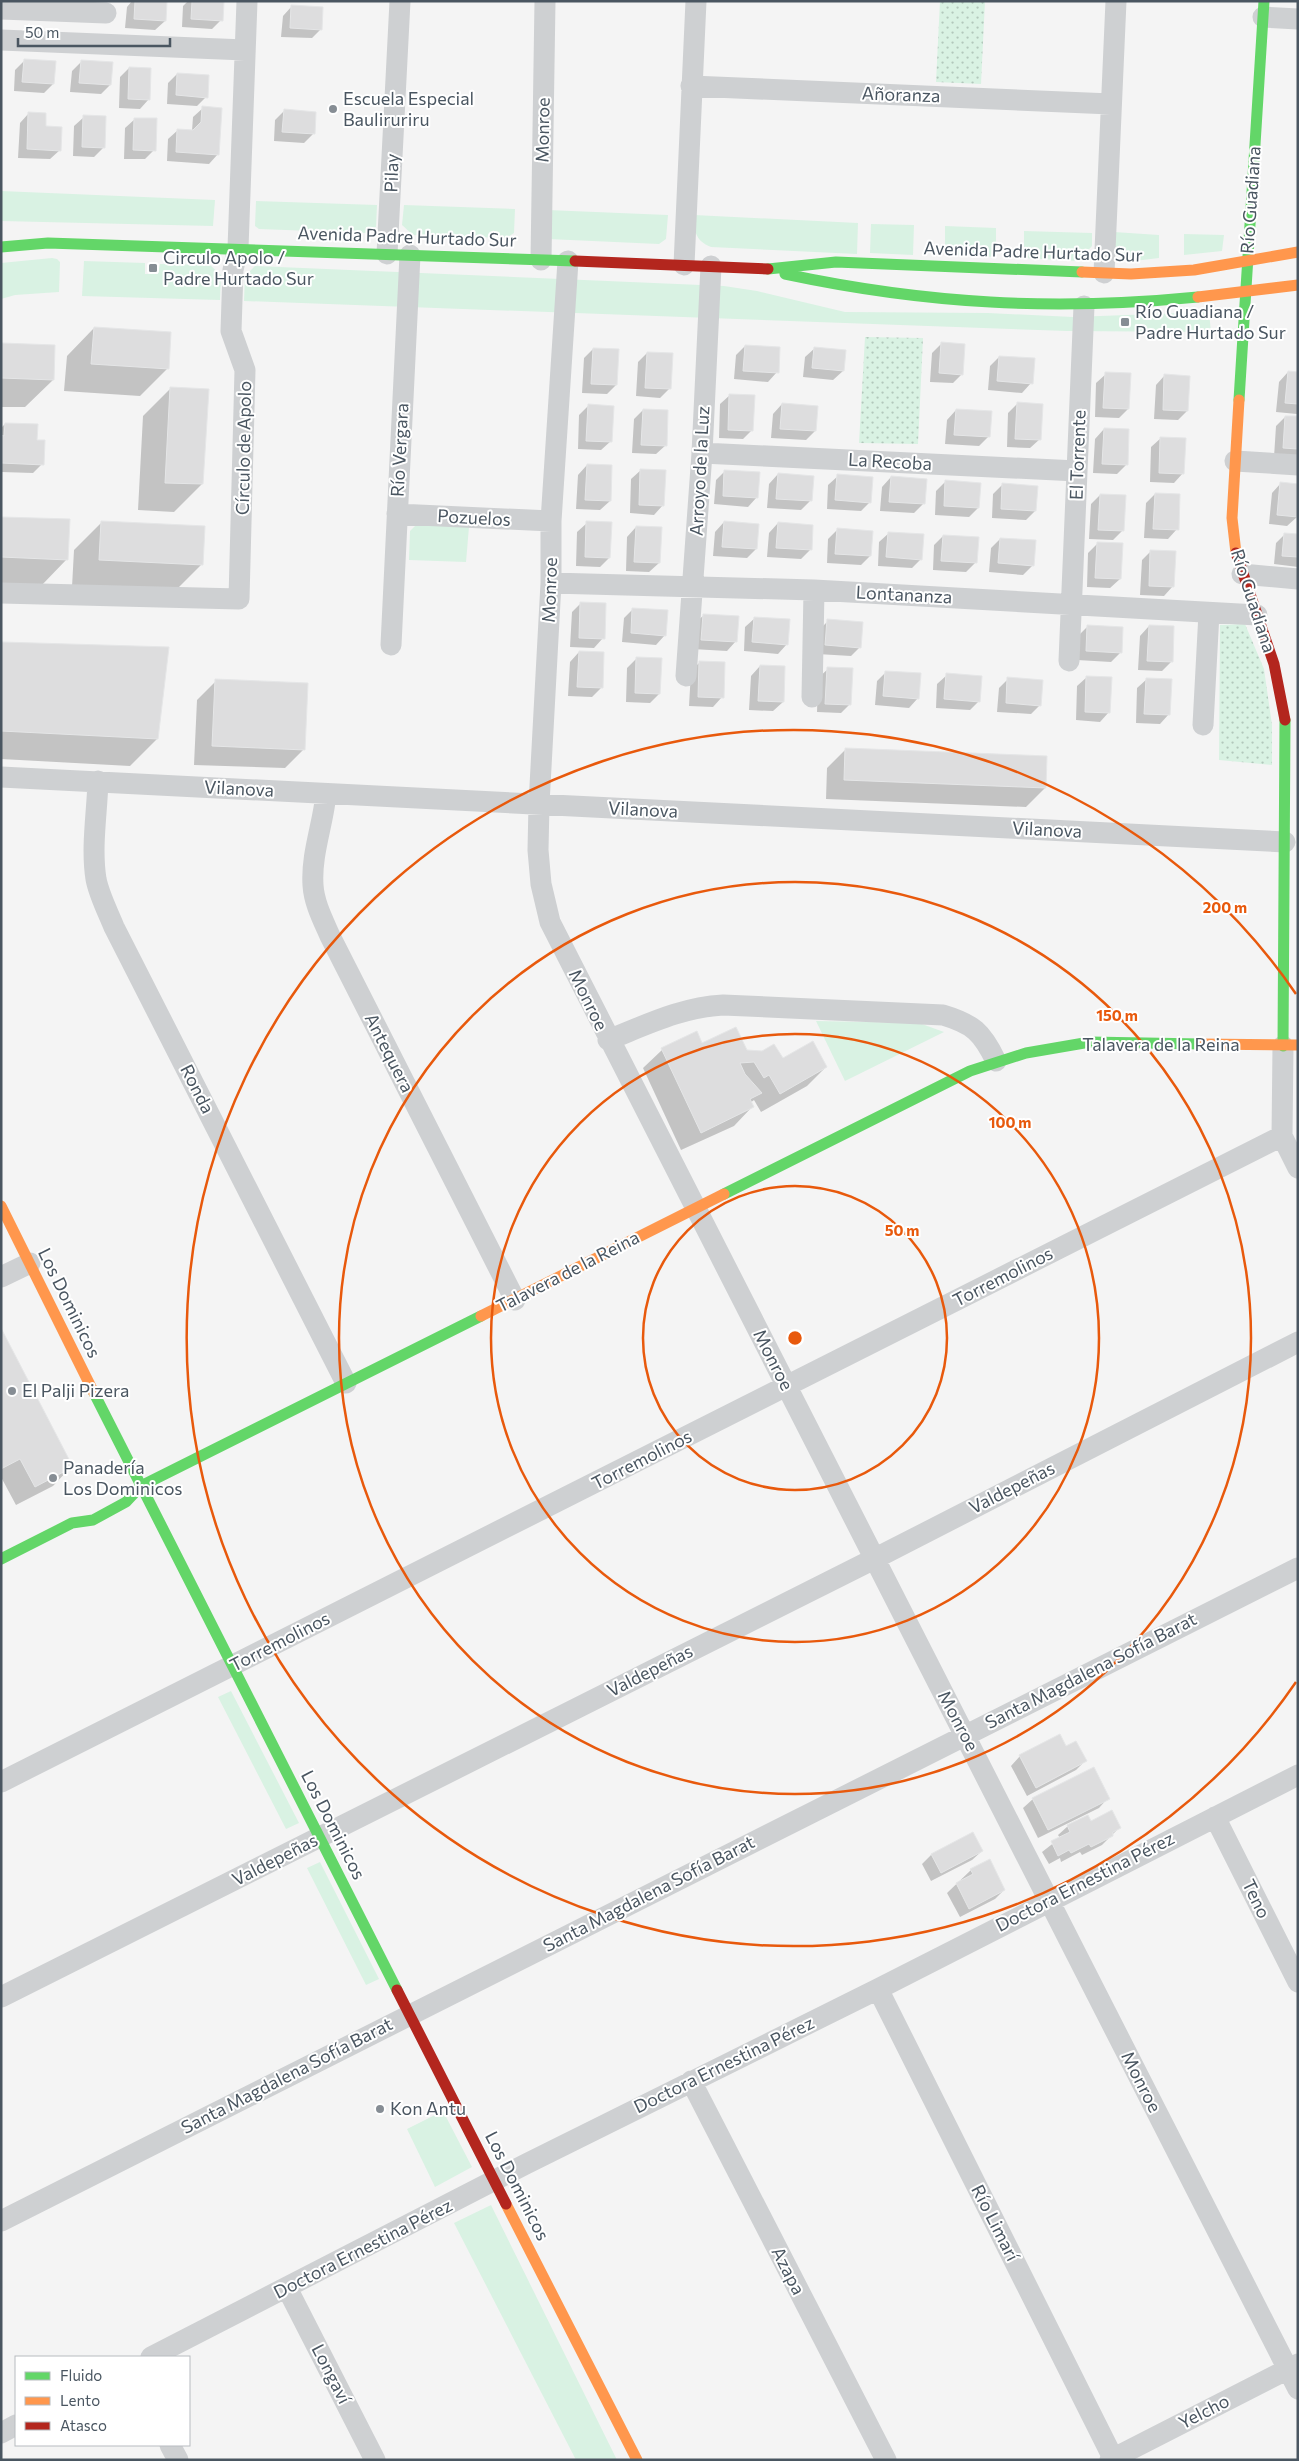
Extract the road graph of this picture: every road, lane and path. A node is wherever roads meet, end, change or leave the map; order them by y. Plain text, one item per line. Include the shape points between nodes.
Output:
1 (247, 1) edge
2 (400, 1) edge
3 (545, 1) edge
4 (696, 1) edge
5 (1116, 1) edge
6 (106, 7) edge
7 (1, 9) edge
8 (1263, 9) edge
9 (1298, 19) edge
10 (1, 40) edge
11 (105, 44) junction
12 (245, 50) junction
13 (691, 86) junction
14 (1111, 104) junction
15 (10, 233) dead end
16 (48, 244) junction
17 (1, 247) edge
18 (238, 248) junction
19 (1298, 252) edge
20 (387, 254) junction
21 (1, 255) edge
22 (410, 255) junction
23 (541, 260) junction
24 (568, 261) junction
25 (1247, 261) junction
26 (684, 266) junction
27 (711, 266) junction
28 (766, 269) junction
29 (1104, 274) junction
30 (1298, 285) edge
31 (1245, 293) junction
32 (1084, 306) junction
33 (702, 452) junction
34 (1236, 461) junction
35 (1298, 465) edge
36 (1077, 471) junction
37 (397, 514) junction
38 (551, 521) junction
39 (1242, 574) junction
40 (1298, 579) edge
41 (551, 583) junction
42 (694, 586) junction
43 (814, 590) junction
44 (1, 593) edge
45 (1071, 605) junction
46 (1209, 613) junction
47 (1257, 615) junction
48 (391, 645) dead end
49 (1069, 661) dead end
50 (686, 676) dead end
51 (812, 697) dead end
52 (1203, 725) dead end
53 (1, 777) edge
54 (98, 781) junction
55 (326, 794) junction
56 (539, 804) junction
57 (1291, 809) edge
58 (1285, 842) junction
59 (608, 1040) junction
60 (1290, 1045) edge
61 (996, 1061) junction
62 (1282, 1136) junction
63 (1298, 1168) edge
64 (1, 1206) edge
65 (695, 1207) junction
66 (30, 1263) junction
67 (1, 1277) edge
68 (514, 1300) junction
69 (1298, 1342) edge
70 (346, 1383) junction
71 (786, 1387) junction
72 (141, 1486) junction
73 (125, 1488) dead end
74 (85, 1507) dead end
75 (72, 1523) junction
76 (1, 1559) edge
77 (874, 1559) junction
78 (1298, 1568) edge
79 (232, 1666) junction
80 (965, 1735) junction
81 (1298, 1774) edge
82 (1, 1782) edge
83 (1215, 1817) junction
84 (320, 1838) junction
85 (1050, 1900) junction
86 (1298, 1982) edge
87 (878, 1989) junction
88 (1, 1997) edge
89 (410, 2014) junction
90 (691, 2081) junction
91 (494, 2180) junction
92 (1, 2221) edge
93 (287, 2288) junction
94 (153, 2356) edge
95 (1293, 2366) edge
96 (1298, 2389) edge
97 (15, 2426) edge
98 (1, 2433) edge
99 (171, 2446) edge
100 (1111, 2459) edge
101 (178, 2460) edge
102 (375, 2460) edge
103 (637, 2460) edge
104 (886, 2460) edge

1 - 12 street, Círculo de Apolo
2 - 20 street, Pilay
3 - 23 street, Monroe
4 - 13 street
5 - 14 street
6 - 7 street
6 - 11 street
8 - 9 street
8 - 25 street, Río Guadiana
10 - 11 street
11 - 12 street
12 - 18 street, Círculo de Apolo
13 - 14 street, Añoranza
13 - 26 street
14 - 29 street
15 - 16 street, Avenida Padre Hurtado Sur
16 - 17 street, Avenida Padre Hurtado Sur
16 - 18 street, Avenida Padre Hurtado Sur
16 - 21 street
18 - 20 street, Avenida Padre Hurtado Sur
18 - 44 street, Círculo de Apolo via 233,270 231,332 245,370 239,599
19 - 25 street, Avenida Padre Hurtado Sur
20 - 22 street, Avenida Padre Hurtado Sur
22 - 23 street, Avenida Padre Hurtado Sur
22 - 37 street, Río Vergara
23 - 24 street, Avenida Padre Hurtado Sur
24 - 26 street, Avenida Padre Hurtado Sur
24 - 38 street, Monroe
25 - 29 street, Avenida Padre Hurtado Sur via 1194,270
25 - 31 street, Río Guadiana
26 - 27 street, Avenida Padre Hurtado Sur
27 - 28 street, Avenida Padre Hurtado Sur
27 - 33 street, Arroyo de la Luz
28 - 29 street, Avenida Padre Hurtado Sur via 836,262
28 - 32 street, Avenida Padre Hurtado Sur via 809,280 906,296 1000,304
30 - 31 street, Avenida Padre Hurtado Sur
31 - 32 street, Avenida Padre Hurtado Sur
31 - 34 street, Río Guadiana
32 - 36 street, El Torrente
33 - 36 street, La Recoba
33 - 42 street, Arroyo de la Luz
34 - 35 street
34 - 39 street, Río Guadiana via 1233,533
36 - 45 street, El Torrente
37 - 38 street, Pozuelos
37 - 48 street, Río Vergara
38 - 41 street, Monroe
39 - 40 street
39 - 47 street, Río Guadiana
41 - 42 street, Lontananza
41 - 56 street, Monroe
42 - 43 street, Lontananza
42 - 50 street, Arroyo de la Luz
43 - 45 street, Lontananza
43 - 51 street
45 - 46 street, Lontananza
45 - 49 street, El Torrente
46 - 47 street, Lontananza
46 - 52 street
47 - 57 street, Río Guadiana via 1274,664 1285,721
53 - 54 street, Vilanova
54 - 55 street, Vilanova
54 - 70 street, Ronda via 94,854 97,881 114,927
55 - 56 street, Vilanova
55 - 68 street, Antequera via 313,859 313,887 319,909
56 - 58 street, Vilanova
56 - 59 street, Monroe via 541,884 550,922
57 - 58 street, Río Guadiana
58 - 60 street, Río Guadiana
59 - 61 street via 671,1014 701,1006 943,1015 976,1029
59 - 65 street, Monroe
60 - 61 street, Talavera de la Reina via 1090,1042
60 - 62 street, Río Guadiana
61 - 65 street, Talavera de la Reina via 947,1080
62 - 63 street, Río Guadiana
62 - 71 street, Torremolinos
64 - 66 street, Los Dominicos
65 - 68 street, Talavera de la Reina
65 - 71 street, Monroe
66 - 67 street
66 - 72 street, Los Dominicos
68 - 70 street, Talavera de la Reina
69 - 77 street, Valdepeñas
70 - 72 street, Talavera de la Reina
71 - 77 street, Monroe
71 - 79 street, Torremolinos
72 - 73 street, Talavera de la Reina
72 - 75 street, Talavera de la Reina via 126,1502 94,1520
72 - 79 street, Los Dominicos
74 - 75 street, Talavera de la Reina
75 - 76 street, Talavera de la Reina
77 - 80 street, Monroe
77 - 84 street, Valdepeñas
78 - 80 street, Santa Magdalena Sofía Barat
79 - 82 street, Torremolinos
79 - 84 street, Los Dominicos
80 - 85 street, Monroe
80 - 89 street, Santa Magdalena Sofía Barat
81 - 83 street, Doctora Ernestina Pérez
83 - 85 street, Doctora Ernestina Pérez
83 - 86 street, Teno
84 - 88 street, Valdepeñas
84 - 89 street, Los Dominicos
85 - 87 street, Doctora Ernestina Pérez
85 - 95 street, Monroe
87 - 90 street, Doctora Ernestina Pérez
87 - 100 street, Río Limarí
89 - 91 street, Los Dominicos
89 - 92 street, Santa Magdalena Sofía Barat
90 - 91 street, Doctora Ernestina Pérez
90 - 104 street, Azapa
91 - 93 street, Doctora Ernestina Pérez
91 - 103 street, Los Dominicos
93 - 94 street, Doctora Ernestina Pérez
93 - 102 street, Longaví
95 - 96 street, Monroe
95 - 100 street, Yelcho
97 - 98 street
99 - 101 street

